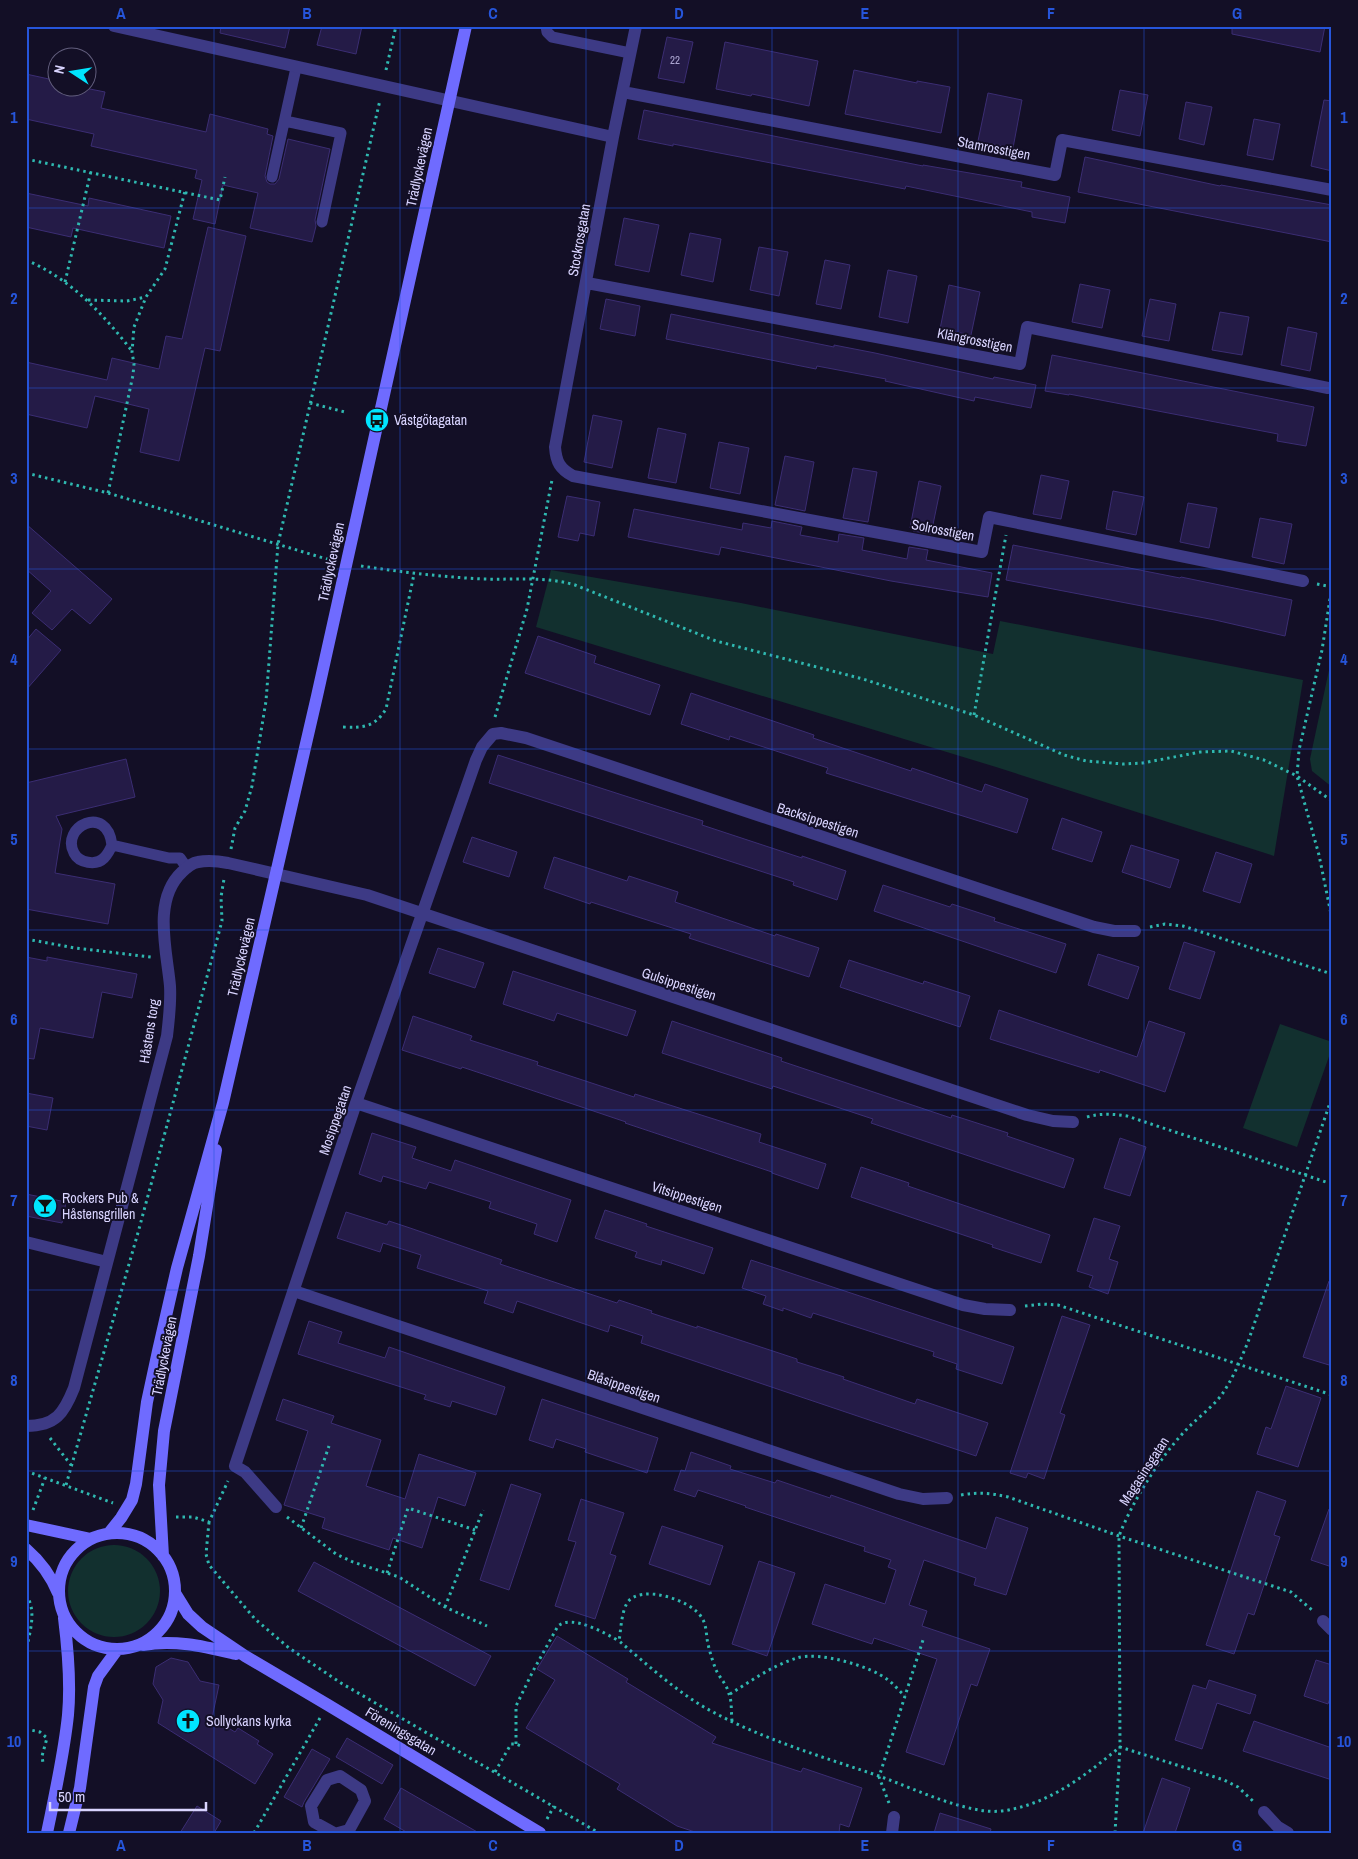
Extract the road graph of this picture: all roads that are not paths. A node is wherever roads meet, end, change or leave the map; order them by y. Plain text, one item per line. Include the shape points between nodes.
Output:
1 (114, 26) edge
2 (466, 26) edge
3 (546, 26) edge
4 (636, 26) edge
5 (630, 53) junction
6 (296, 68) junction
7 (623, 92) junction
8 (449, 100) junction
9 (285, 121) junction
10 (613, 137) junction
11 (272, 177) dead end
12 (1332, 190) edge
13 (322, 222) dead end
14 (587, 283) junction
15 (1328, 388) dead end
16 (556, 460) joint
17 (1303, 582) dead end
18 (492, 734) joint
19 (112, 845) dead end
20 (187, 868) junction
21 (275, 872) junction
22 (422, 914) junction
23 (1135, 931) road end
24 (223, 1103) junction
25 (356, 1103) junction
26 (1073, 1122) road end
27 (26, 1242) edge
28 (107, 1262) junction
29 (294, 1291) junction
30 (1010, 1310) road end
31 (26, 1426) edge
32 (947, 1498) road end
33 (276, 1508) road end
34 (27, 1525) edge
35 (109, 1533) junction
36 (91, 1539) junction
37 (26, 1549) edge
38 (163, 1556) junction
39 (58, 1594) junction
40 (175, 1594) junction
41 (64, 1616) junction
42 (138, 1646) junction
43 (117, 1650) junction
44 (245, 1656) junction
45 (1264, 1812) road end
46 (894, 1817) road end
47 (534, 1831) edge
48 (347, 1832) edge
49 (46, 1833) edge
50 (69, 1833) edge
51 (334, 1833) edge
52 (892, 1833) edge
53 (1288, 1833) edge

1 - 6 street
2 - 8 street, Trädlyckevägen
3 - 5 lane via 547,32 559,40
4 - 5 street, Stockrosgatan
5 - 7 street, Stockrosgatan
6 - 8 street
6 - 9 lane
7 - 10 street, Stockrosgatan
7 - 12 street, Stamrosstigen via 1055,175 1062,140
8 - 10 street
8 - 21 street, Trädlyckevägen
9 - 11 lane
9 - 13 lane via 342,133
10 - 14 street, Stockrosgatan
14 - 15 street, Klängrosstigen via 1020,364 1027,327
14 - 16 street, Stockrosgatan via 555,448
16 - 17 street, Solrosstigen via 562,470 573,476 982,552 989,517
18 - 22 street, Mosippegatan via 476,760
18 - 23 street, Backsippestigen via 526,738 1094,928
19 - 20 lane via 180,858
20 - 21 street, Håstens torg via 195,862 211,860
20 - 28 street, Håstens torg via 171,885 164,906 170,986 167,1036
21 - 22 street, Gulsippestigen via 367,895
21 - 24 street, Trädlyckevägen
22 - 25 street, Mosippegatan
22 - 26 street, Gulsippestigen via 1027,1115
24 - 35 street, Trädlyckevägen via 177,1268 148,1402 132,1500
24 - 38 street, Trädlyckevägen via 205,1221 163,1440 159,1485
25 - 29 street, Mosippegatan
25 - 30 street, Vitsippestigen via 963,1305
27 - 28 street
28 - 31 street, Håstens torg via 74,1388 64,1411 51,1422
29 - 32 street, Blåsippestigen via 899,1494 923,1499
29 - 33 street, Mosippegatan via 236,1466
34 - 36 street
35 - 36 street
35 - 38 street via 139,1537
36 - 39 street via 66,1562
37 - 39 street via 43,1566
38 - 40 street via 172,1574
39 - 41 street
40 - 42 street via 174,1605 164,1625
40 - 44 street, Föreningsgatan via 188,1614 202,1627
41 - 43 street via 74,1631 90,1643
41 - 49 street via 68,1714
42 - 43 street
42 - 44 street, Föreningsgatan via 191,1644
43 - 50 street via 94,1687 80,1788
44 - 47 street, Föreningsgatan
45 - 53 street
46 - 52 street
48 - 51 street via 365,1801 361,1790 340,1776 327,1780 311,1806 314,1822

